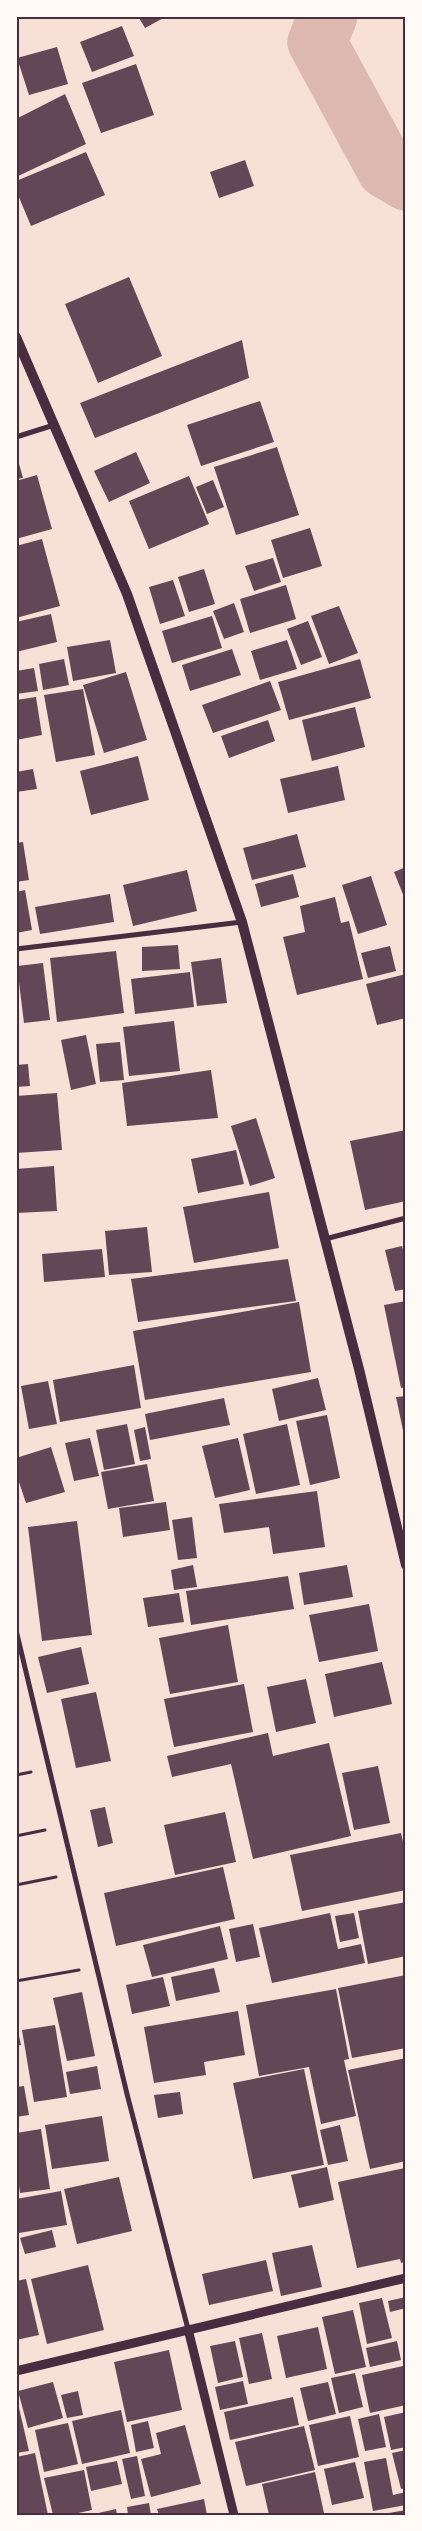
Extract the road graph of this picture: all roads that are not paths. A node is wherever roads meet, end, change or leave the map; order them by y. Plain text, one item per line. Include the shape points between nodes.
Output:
1 (16, 337) edge
2 (54, 425) junction
3 (16, 437) edge
4 (242, 922) junction
5 (16, 950) edge
6 (406, 1218) edge
7 (324, 1239) junction
8 (406, 1564) edge
9 (16, 1630) edge
10 (406, 2278) edge
11 (188, 2329) junction
12 (16, 2371) edge
13 (234, 2515) edge

1 - 2 main road
2 - 3 street
2 - 4 main road via 127,594
4 - 5 street
4 - 7 main road
6 - 7 street
7 - 8 main road
9 - 11 street via 96,1967
10 - 11 street
11 - 12 street
11 - 13 street

